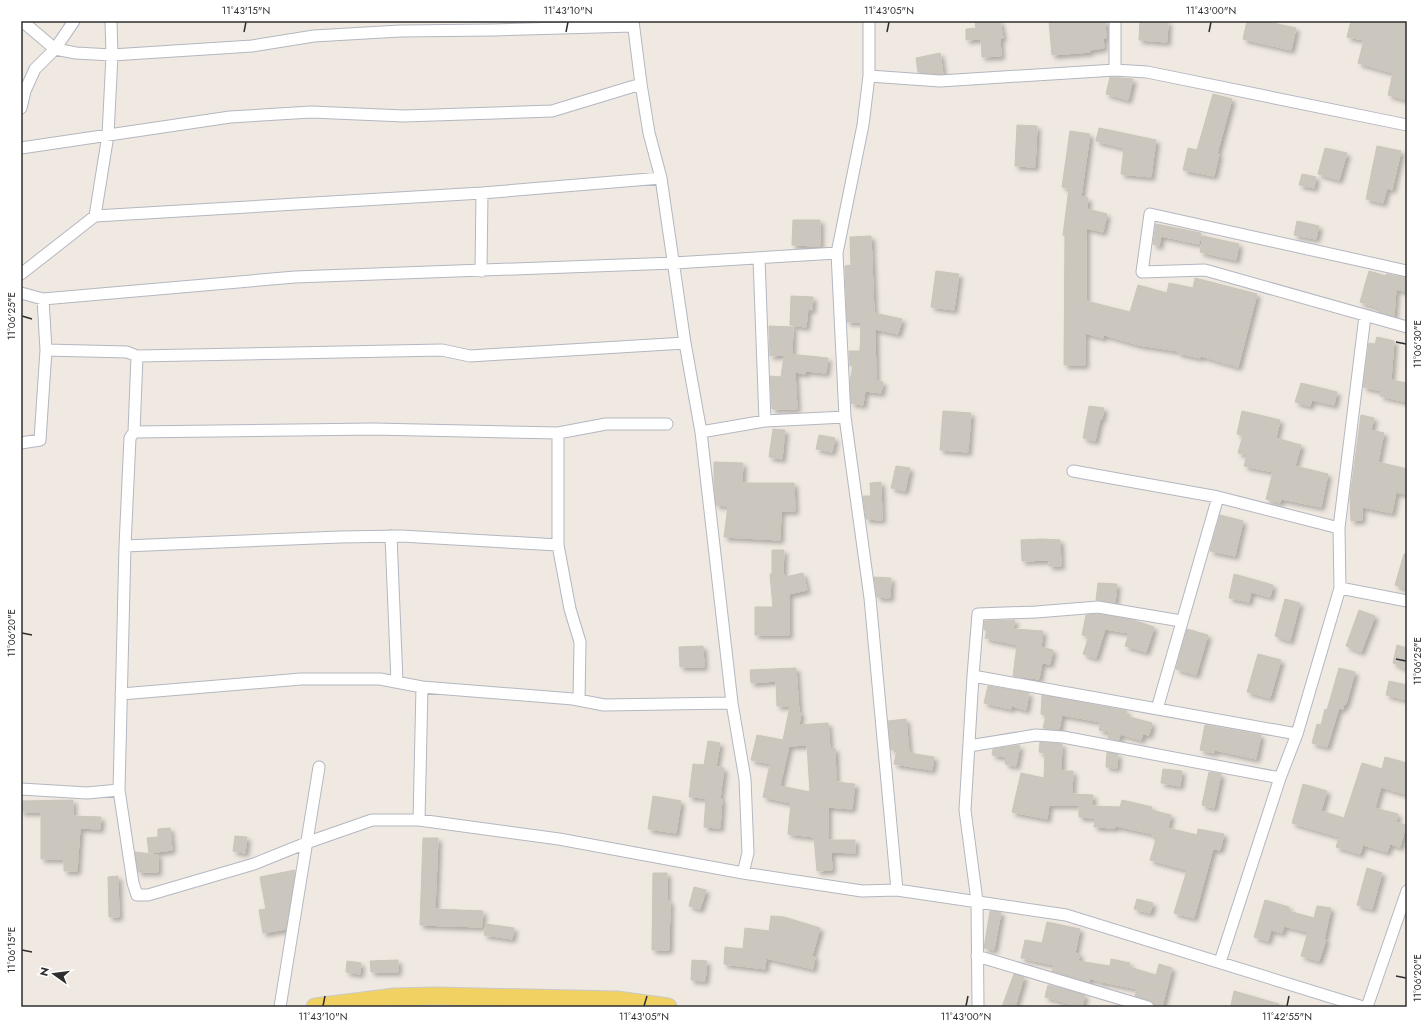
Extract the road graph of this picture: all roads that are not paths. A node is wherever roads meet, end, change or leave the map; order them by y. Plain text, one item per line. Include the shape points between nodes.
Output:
1 (22, 21) edge
2 (74, 21) edge
3 (111, 21) edge
4 (869, 21) edge
5 (1115, 21) edge
6 (633, 24) edge
7 (492, 26) edge
8 (55, 48) junction
9 (112, 55) junction
10 (1115, 70) junction
11 (869, 76) junction
12 (641, 84) junction
13 (21, 108) edge
14 (1407, 125) edge
15 (108, 135) junction
16 (21, 148) edge
17 (661, 178) junction
18 (482, 193) junction
19 (95, 216) junction
20 (837, 253) junction
21 (759, 258) junction
22 (674, 263) junction
23 (481, 271) junction
24 (1407, 271) edge
25 (21, 274) edge
26 (21, 293) edge
27 (43, 299) junction
28 (1365, 316) junction
29 (1407, 327) edge
30 (685, 343) junction
31 (46, 350) junction
32 (137, 356) junction
33 (845, 417) junction
34 (765, 421) junction
35 (667, 424) dead end
36 (134, 432) junction
37 (701, 432) junction
38 (558, 433) junction
39 (21, 443) edge
40 (1073, 471) dead end
41 (1218, 497) junction
42 (1339, 528) junction
43 (391, 536) junction
44 (558, 545) junction
45 (125, 546) junction
46 (1340, 588) junction
47 (1407, 601) edge
48 (1182, 621) junction
49 (972, 676) junction
50 (397, 682) junction
51 (422, 687) junction
52 (120, 694) junction
53 (579, 700) junction
54 (732, 703) junction
55 (1157, 709) junction
56 (1297, 734) junction
57 (969, 746) junction
58 (318, 768) dead end
59 (1280, 778) junction
60 (21, 789) edge
61 (118, 790) junction
62 (419, 820) junction
63 (306, 843) junction
64 (743, 873) junction
65 (897, 890) junction
66 (1407, 891) edge
67 (977, 901) junction
68 (977, 956) junction
69 (1220, 962) junction
70 (393, 1002) edge
71 (280, 1007) edge
72 (315, 1007) edge
73 (668, 1007) edge
74 (978, 1007) edge
75 (1148, 1007) edge
76 (1363, 1007) edge
77 (1367, 1007) edge

1 - 8 street
2 - 8 street
3 - 9 street
4 - 11 street
5 - 10 street
6 - 7 street
6 - 12 street
7 - 9 street via 314,36 252,46
8 - 9 street via 76,53
8 - 13 street via 36,69 25,91
9 - 15 street
10 - 11 street via 940,81
10 - 14 street via 1180,78
11 - 20 street via 863,125
12 - 15 street via 552,111 404,116 311,112 230,117
12 - 17 street via 649,133
15 - 16 street
15 - 19 street
17 - 18 street
17 - 22 street
18 - 19 street
18 - 23 street
19 - 25 street
20 - 21 street
20 - 33 street
21 - 22 street
21 - 34 street
22 - 23 street
22 - 30 street
23 - 27 street via 295,277
24 - 28 street via 1150,214 1142,272 1205,270
26 - 27 street
27 - 31 street
28 - 29 street
28 - 42 street
30 - 32 street via 470,356 442,350
30 - 37 street
31 - 32 street via 127,352
31 - 39 street via 40,440
32 - 36 street
33 - 34 street
33 - 65 street via 870,598
34 - 37 street
35 - 38 street via 606,424
36 - 38 street via 374,429
36 - 45 street via 130,438
37 - 54 street
38 - 44 street
40 - 41 street
41 - 42 street
41 - 48 street
42 - 46 street
43 - 44 street
43 - 45 street
43 - 50 street
44 - 53 street via 570,609 580,642
45 - 52 street
46 - 47 street
46 - 56 street
48 - 49 street via 1098,607 978,614
48 - 55 street
49 - 55 street
49 - 57 street
50 - 51 street
50 - 52 street via 380,679 301,679
51 - 53 street
51 - 62 street
52 - 61 street
53 - 54 street via 604,706
54 - 64 street via 745,778 748,853
55 - 56 street
56 - 59 street
57 - 59 street via 1036,735
57 - 67 street via 965,810
58 - 63 street
59 - 69 street
60 - 61 street via 87,793
61 - 63 street via 137,895 148,895 254,864
62 - 63 street via 372,820
62 - 64 street via 559,839
63 - 71 street
64 - 65 street via 862,891
65 - 67 street
66 - 77 street
67 - 68 street
67 - 69 street via 1066,915
68 - 74 street
68 - 75 street
69 - 76 street
70 - 72 main road
70 - 73 main road via 436,996 617,1000

